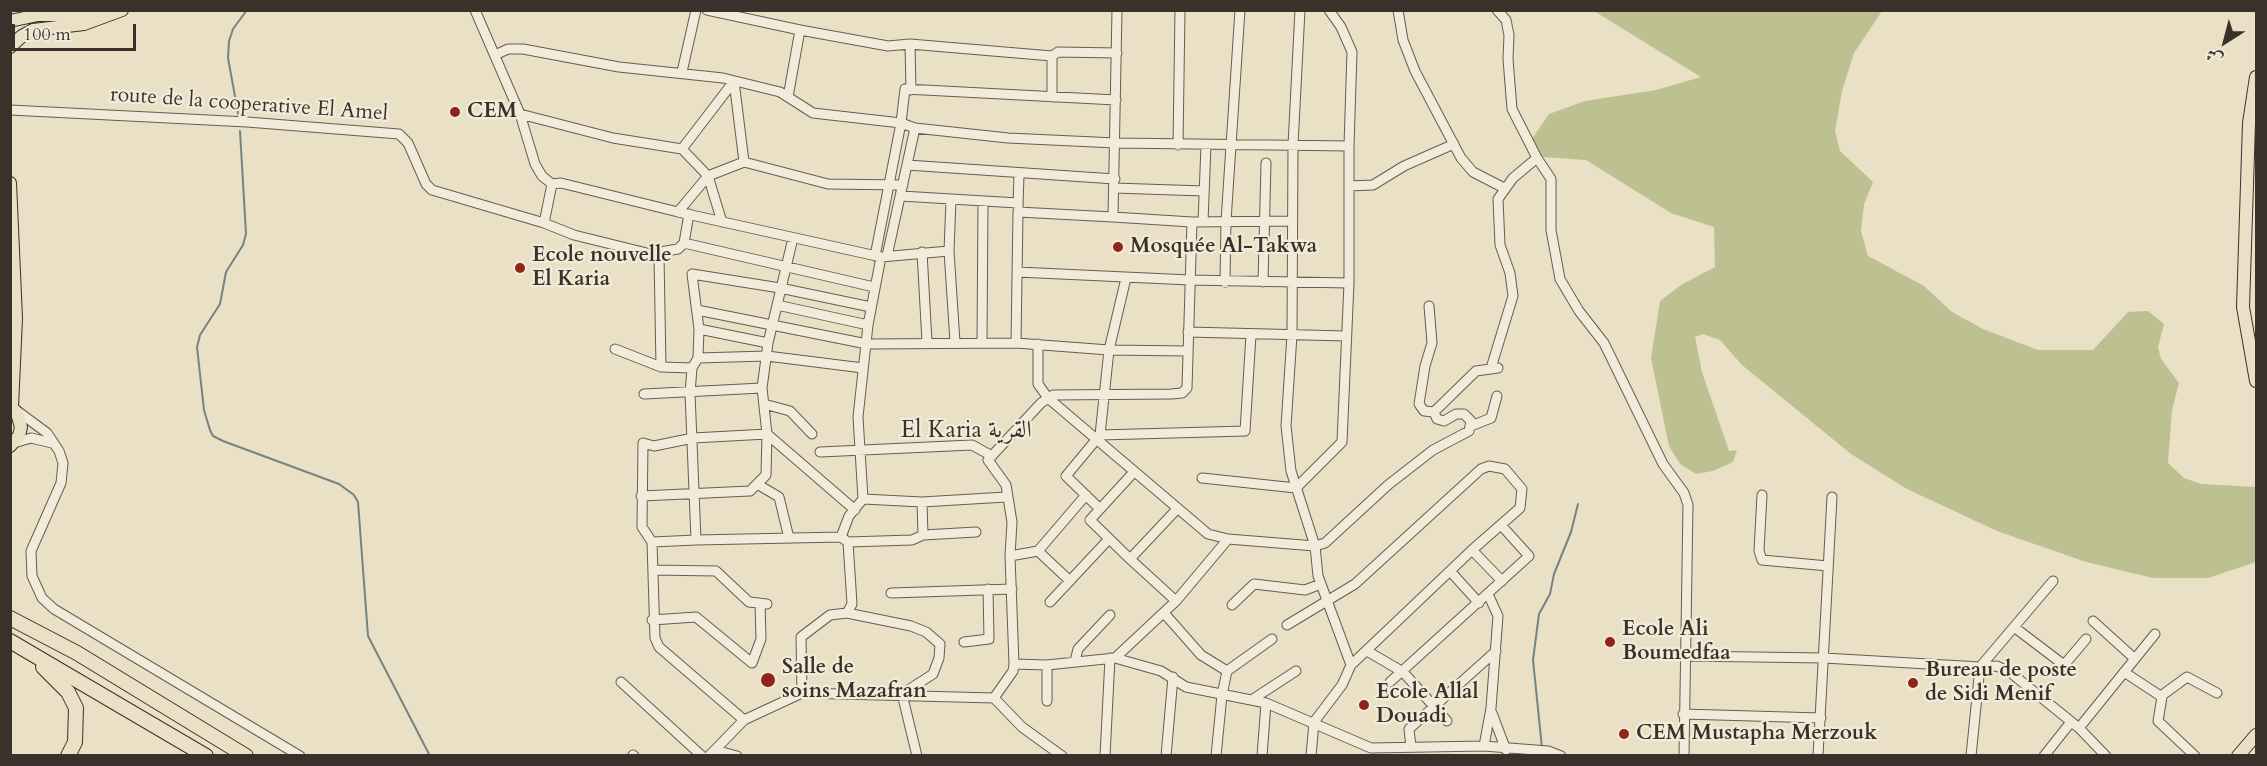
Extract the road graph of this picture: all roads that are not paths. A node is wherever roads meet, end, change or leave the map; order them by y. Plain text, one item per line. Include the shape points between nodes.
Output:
1 (93, 10) edge
2 (122, 10) edge
3 (475, 10) edge
4 (696, 10) edge
5 (707, 10) edge
6 (1117, 10) edge
7 (1180, 10) edge
8 (1240, 10) edge
9 (1300, 10) edge
10 (1329, 10) edge
11 (1398, 10) edge
12 (1497, 10) edge
13 (10, 21) edge
14 (801, 30) junction
15 (909, 44) junction
16 (10, 47) edge
17 (1117, 53) junction
18 (495, 55) junction
19 (1052, 56) junction
20 (682, 72) junction
21 (2256, 77) edge
22 (735, 81) junction
23 (911, 90) junction
24 (788, 97) junction
25 (1052, 97) junction
26 (1116, 100) junction
27 (2254, 102) edge
28 (10, 110) edge
29 (520, 114) junction
30 (901, 124) junction
31 (915, 128) junction
32 (1116, 143) junction
33 (1454, 144) junction
34 (1178, 145) junction
35 (1206, 145) junction
36 (1230, 145) junction
37 (1293, 145) junction
38 (1348, 146) junction
39 (682, 148) junction
40 (1537, 158) junction
41 (744, 162) junction
42 (1266, 163) dead end
43 (908, 165) junction
44 (1019, 174) junction
45 (708, 176) junction
46 (10, 183) edge
47 (1114, 183) junction
48 (552, 184) junction
49 (889, 185) junction
50 (903, 185) junction
51 (1349, 186) junction
52 (1504, 188) junction
53 (1204, 191) junction
54 (901, 196) junction
55 (951, 200) junction
56 (983, 202) junction
57 (1018, 208) junction
58 (678, 212) junction
59 (689, 214) junction
60 (1113, 217) junction
61 (1226, 221) junction
62 (1263, 221) junction
63 (1292, 221) junction
64 (722, 222) junction
65 (1192, 222) junction
66 (1203, 222) junction
67 (544, 223) junction
68 (793, 238) junction
69 (684, 243) junction
70 (949, 251) junction
71 (922, 252) junction
72 (654, 253) junction
73 (881, 256) junction
74 (786, 266) junction
75 (1017, 272) junction
76 (1126, 278) junction
77 (1190, 280) junction
78 (1225, 282) junction
79 (1263, 282) junction
80 (1349, 282) junction
81 (1290, 283) junction
82 (874, 287) junction
83 (780, 288) junction
84 (777, 304) junction
85 (1429, 306) dead end
86 (871, 307) junction
87 (697, 310) junction
88 (772, 323) junction
89 (868, 325) junction
90 (699, 329) junction
91 (1188, 332) junction
92 (1251, 334) junction
93 (1292, 335) junction
94 (1346, 336) junction
95 (927, 342) junction
96 (955, 342) junction
97 (982, 342) junction
98 (768, 343) junction
99 (1016, 343) junction
100 (867, 344) junction
101 (1038, 344) junction
102 (615, 349) dead end
103 (1109, 350) junction
104 (1188, 351) junction
105 (767, 356) junction
106 (699, 358) junction
107 (662, 367) junction
108 (692, 368) junction
109 (863, 368) junction
110 (2256, 381) edge
111 (762, 388) junction
112 (690, 393) junction
113 (645, 394) dead end
114 (1497, 396) dead end
115 (1102, 397) junction
116 (1048, 398) junction
117 (764, 404) junction
118 (12, 407) edge
119 (1434, 412) junction
120 (1471, 426) junction
121 (767, 434) junction
122 (812, 434) dead end
123 (693, 438) junction
124 (1098, 438) junction
125 (12, 444) edge
126 (54, 444) junction
127 (860, 450) junction
128 (820, 452) dead end
129 (992, 456) junction
130 (1133, 473) junction
131 (766, 475) junction
132 (1202, 478) dead end
133 (757, 484) junction
134 (1296, 488) junction
135 (770, 489) junction
136 (695, 494) junction
137 (1086, 495) junction
138 (1762, 495) dead end
139 (641, 496) junction
140 (1006, 497) junction
141 (1832, 497) dead end
142 (863, 499) junction
143 (922, 502) junction
144 (1100, 509) junction
145 (1177, 509) junction
146 (855, 510) junction
147 (1501, 525) junction
148 (976, 532) dead end
149 (923, 535) junction
150 (789, 538) junction
151 (1228, 538) junction
152 (696, 540) junction
153 (844, 540) junction
154 (1108, 540) junction
155 (652, 542) junction
156 (1316, 546) junction
157 (1472, 550) junction
158 (1038, 551) junction
159 (1010, 556) junction
160 (1130, 559) junction
161 (1828, 566) junction
162 (652, 570) junction
163 (1449, 571) junction
164 (1070, 581) junction
165 (1502, 581) junction
166 (2053, 581) dead end
167 (1321, 584) junction
168 (988, 589) junction
169 (1012, 589) junction
170 (891, 593) dead end
171 (1488, 594) junction
172 (1176, 601) junction
173 (1050, 602) dead end
174 (1327, 603) junction
175 (1479, 603) junction
176 (1232, 605) dead end
177 (847, 613) junction
178 (1164, 613) junction
179 (1110, 615) dead end
180 (10, 618) edge
181 (652, 620) junction
182 (2093, 621) dead end
183 (1287, 625) dead end
184 (2014, 627) junction
185 (2155, 634) dead end
186 (1272, 639) dead end
187 (2086, 639) dead end
188 (963, 642) dead end
189 (15, 643) edge
190 (1367, 651) junction
191 (1496, 651) junction
192 (1685, 656) junction
193 (1113, 658) junction
194 (1824, 658) junction
195 (2135, 658) junction
196 (1075, 661) junction
197 (1014, 664) junction
198 (1047, 665) junction
199 (1351, 666) junction
200 (1980, 667) junction
201 (1227, 671) junction
202 (1296, 671) dead end
203 (1403, 672) junction
204 (2124, 672) junction
205 (1173, 676) junction
206 (621, 682) dead end
207 (1390, 682) dead end
208 (802, 693) junction
209 (2217, 693) dead end
210 (902, 694) junction
211 (1222, 695) junction
212 (2161, 696) junction
213 (994, 698) junction
214 (1253, 699) junction
215 (1047, 701) dead end
216 (1266, 703) junction
217 (1433, 704) junction
218 (1491, 708) junction
219 (1683, 714) junction
220 (1821, 718) junction
221 (744, 720) junction
222 (1447, 721) dead end
223 (1314, 722) junction
224 (2070, 722) junction
225 (2079, 728) junction
226 (2256, 735) edge
227 (1415, 750) edge
228 (1478, 750) edge
229 (1506, 750) junction
230 (1435, 751) edge
231 (712, 753) edge
232 (1058, 754) edge
233 (68, 756) edge
234 (206, 756) edge
235 (246, 756) edge
236 (300, 756) edge
237 (702, 756) edge
238 (737, 756) edge
239 (917, 756) edge
240 (1105, 756) edge
241 (1166, 756) edge
242 (1216, 756) edge
243 (1262, 756) edge
244 (1311, 756) edge
245 (1561, 756) edge
246 (1684, 756) edge
247 (1818, 756) edge
248 (1971, 756) edge
249 (2044, 756) edge
250 (2106, 756) edge
251 (2195, 756) edge
252 (2238, 756) edge

1 - 13 main road
2 - 16 main road via 84,24 33,30
3 - 18 street
4 - 20 street
5 - 14 street
6 - 17 street
7 - 34 street
8 - 36 street
9 - 37 street
10 - 38 street via 1352,52
11 - 33 street via 1403,40 1415,70
12 - 40 street via 1506,20 1509,35 1512,109
14 - 15 street via 888,46
14 - 24 street
15 - 19 street
15 - 23 street
17 - 19 street via 1058,52
17 - 26 street
18 - 20 street via 508,49 523,49 619,68
18 - 29 street
19 - 25 street
20 - 22 street
21 - 27 main road
22 - 24 street
22 - 39 street
22 - 41 street
23 - 25 street
23 - 30 street via 905,90
24 - 30 street via 813,113
25 - 26 street
26 - 32 street
27 - 110 main road via 2249,123 2243,307
28 - 67 street, route de la cooperative El Amel via 389,131 408,143 432,190
29 - 39 street via 613,138
29 - 48 street via 536,164
30 - 31 street
30 - 49 street
31 - 32 street via 1008,138
31 - 43 street
32 - 34 street
32 - 47 street
33 - 51 street via 1413,161 1373,185
33 - 52 street via 1469,169
34 - 35 street
35 - 36 street
35 - 53 street
36 - 37 street
36 - 61 street
37 - 38 street
37 - 63 street
38 - 51 street
39 - 45 street
40 - 52 street
40 - 192 street via 1551,179 1551,230 1560,279 1604,343 1663,464 1688,505
41 - 45 street
41 - 49 street via 828,184
42 - 62 street
43 - 44 street
43 - 50 street
44 - 47 street
44 - 57 street
45 - 58 street
45 - 64 street
46 - 118 main road via 16,318
47 - 53 street
47 - 60 street
48 - 58 street
48 - 67 street
49 - 50 street
49 - 73 street
50 - 54 street
51 - 80 street
52 - 119 street via 1498,199 1498,217 1512,301 1499,334 1495,368 1470,375
53 - 66 street
54 - 55 street
54 - 73 street
55 - 56 street
55 - 70 street
56 - 57 street
56 - 97 street
57 - 60 street
57 - 75 street
58 - 59 street
59 - 64 street
59 - 69 street
60 - 65 street
61 - 62 street
61 - 66 street
61 - 78 street
62 - 63 street
62 - 79 street
63 - 81 street
64 - 68 street
65 - 66 street
65 - 77 street
67 - 72 street, route de la cooperative El Amel via 574,236
68 - 73 street
68 - 74 street
69 - 72 street via 678,249
69 - 74 street
70 - 71 street
70 - 96 street
71 - 73 street
71 - 95 street
72 - 107 street via 661,262
73 - 82 street
74 - 82 street
74 - 83 street
75 - 76 street
75 - 99 street
76 - 77 street
76 - 103 street
77 - 78 street
77 - 91 street
78 - 79 street
79 - 81 street
80 - 81 street
80 - 94 street
81 - 93 street
82 - 86 street
83 - 84 street
83 - 86 street
83 - 87 street via 692,274
84 - 88 street
84 - 89 street
85 - 119 street via 1432,343 1419,404 1424,411
86 - 89 street
87 - 88 street
87 - 90 street
88 - 98 street
88 - 100 street
89 - 100 street
90 - 98 street
90 - 106 street
91 - 92 street
91 - 104 street
92 - 93 street
92 - 124 street via 1245,431
93 - 94 street
93 - 134 street via 1286,426
94 - 134 street via 1342,442
95 - 96 street
95 - 100 street
96 - 97 street
97 - 99 street
98 - 105 street
99 - 101 street
100 - 109 street
101 - 103 street
101 - 116 street via 1038,384
102 - 107 street
103 - 104 street
103 - 115 street
104 - 115 street via 1186,387 1182,393
105 - 106 street
105 - 109 street
105 - 111 street
106 - 108 street
107 - 108 street
108 - 112 street
109 - 127 street via 858,417
111 - 112 street
111 - 117 street
112 - 113 street
112 - 123 street
114 - 120 street via 1491,418
115 - 116 street
115 - 124 street
116 - 124 street
116 - 129 street
117 - 121 street
117 - 122 street via 790,411
118 - 125 main road via 21,427
118 - 126 street via 42,429
119 - 120 street via 1437,419 1444,421 1464,414
120 - 156 street via 1404,472 1325,543
121 - 123 street
121 - 131 street
121 - 146 street
123 - 136 street
123 - 139 street via 654,446 643,443
124 - 130 street
124 - 137 street via 1066,476
125 - 126 street via 37,438
126 - 236 street via 62,457 63,476 33,543 30,559 32,576 42,598
127 - 128 street
127 - 129 street via 972,445
127 - 142 street
129 - 140 street via 988,460 1006,485
130 - 144 street
130 - 145 street
131 - 133 street
131 - 135 street
132 - 134 street
133 - 135 street
133 - 136 street via 750,491
134 - 156 street
135 - 150 street via 782,503
136 - 139 street
136 - 152 street
137 - 144 street
137 - 158 street
138 - 161 street via 1762,560
139 - 155 street via 642,528
140 - 143 street
140 - 159 street via 1012,522
141 - 161 street
142 - 143 street
142 - 146 street
143 - 149 street
144 - 154 street via 1090,520
145 - 151 street via 1208,534
145 - 160 street
146 - 153 street via 844,524
147 - 157 street
147 - 165 street via 1529,556
147 - 174 street via 1520,508 1522,489 1505,469 1489,466 1481,469 1356,584
148 - 149 street
149 - 153 street via 912,540
150 - 152 street
150 - 153 street
151 - 156 street
151 - 172 street
152 - 155 street
153 - 177 street via 852,604
154 - 160 street
154 - 164 street
155 - 162 street
156 - 167 street
157 - 163 street
157 - 165 street
158 - 159 street
158 - 164 street
159 - 169 street
160 - 172 street
161 - 194 street
162 - 181 street
162 - 181 street via 716,571 749,602 764,603 761,639 752,663 696,617
163 - 175 street
163 - 190 street
164 - 173 street
165 - 171 street
166 - 184 street
167 - 174 street
167 - 176 street via 1305,590 1254,584
168 - 169 street
168 - 170 street
168 - 188 street via 990,639
169 - 197 street
171 - 175 street
171 - 191 street via 1498,616
172 - 178 street
174 - 183 street
174 - 199 street
175 - 203 street
177 - 208 street via 830,615 801,637
177 - 210 street via 911,626 940,644 933,674
178 - 193 street
178 - 201 street via 1201,654
179 - 196 street via 1078,648
180 - 235 highway via 87,659
181 - 221 street via 658,647
182 - 195 street
184 - 187 street via 2064,665
184 - 200 street
185 - 195 street
186 - 201 street
189 - 233 highway via 56,678 76,708 75,742
189 - 234 highway
190 - 199 street
190 - 203 street
191 - 217 street
191 - 218 street
192 - 194 street
192 - 219 street
193 - 196 street
193 - 205 street
193 - 240 street
194 - 200 street
194 - 220 street
195 - 204 street
196 - 198 street
197 - 198 street
197 - 213 street
198 - 215 street
199 - 223 street via 1342,686
200 - 224 street via 1997,666 2011,673
200 - 248 street
201 - 211 street
202 - 214 street
203 - 207 street
203 - 217 street
204 - 212 street
204 - 225 street
205 - 211 street via 1186,687
205 - 241 street
206 - 237 street
208 - 210 street
208 - 221 street
209 - 212 street via 2187,677
210 - 213 street
210 - 239 street
211 - 214 street
211 - 242 street
212 - 251 street via 2158,721
213 - 232 street via 1022,727
214 - 216 street
216 - 223 street
216 - 243 street
217 - 222 street
217 - 227 street via 1409,729
218 - 228 street
218 - 229 street
219 - 220 street
219 - 246 street
220 - 247 street
221 - 231 street
223 - 227 street via 1371,748
223 - 244 street
224 - 225 street
224 - 249 street
225 - 250 street
226 - 252 main road
227 - 230 street
228 - 229 street
228 - 230 street
229 - 245 street via 1548,751
231 - 238 street

